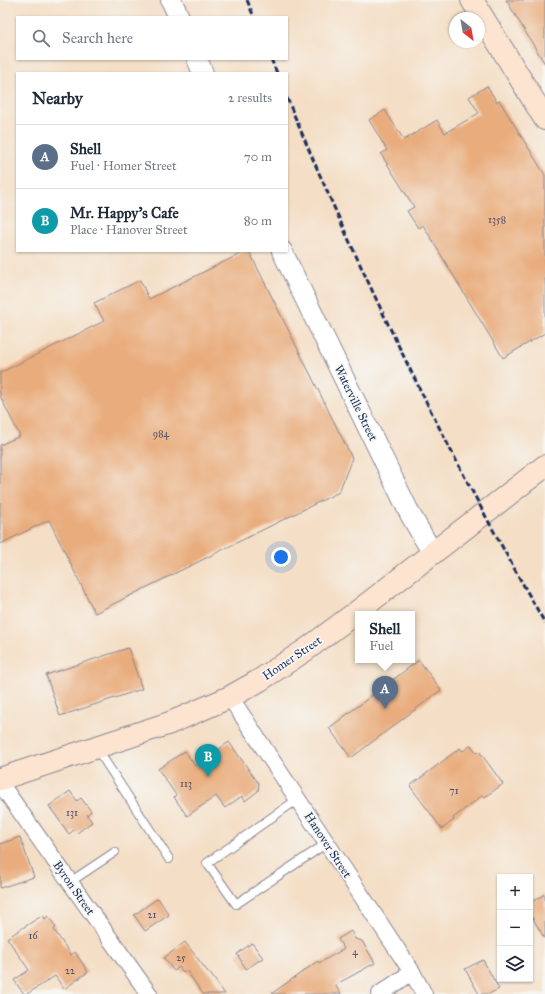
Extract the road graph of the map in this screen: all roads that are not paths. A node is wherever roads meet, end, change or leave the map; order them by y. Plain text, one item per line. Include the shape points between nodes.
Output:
1 (172, 0) edge
2 (472, 0) edge
3 (179, 16) edge
4 (197, 60) edge
5 (203, 72) edge
6 (545, 120) edge
7 (282, 252) edge
8 (545, 466) edge
9 (433, 554) junction
10 (358, 611) edge
11 (355, 613) edge
12 (230, 697) junction
13 (97, 748) junction
14 (0, 779) edge
15 (0, 783) edge
16 (298, 799) junction
17 (327, 843) junction
18 (115, 852) dead end
19 (170, 859) dead end
20 (70, 882) junction
21 (412, 972) junction
22 (149, 994) edge
23 (380, 994) edge
24 (424, 994) edge

1 - 3 street
2 - 6 main road
4 - 5 street
7 - 9 street, Waterville Street via 410,514
8 - 9 main road, Homer Street
9 - 10 main road, Homer Street
11 - 12 main road, Homer Street via 306,650
12 - 13 main road, Homer Street via 170,723
12 - 16 street, Hanover Street
13 - 14 main road, Homer Street
13 - 19 lane
15 - 20 street, Byron Street
16 - 17 street, Hanover Street
16 - 17 lane via 207,863 236,904
17 - 21 street, Hanover Street
18 - 20 lane
20 - 22 street, Byron Street
21 - 23 street
21 - 24 street, Hanover Street

